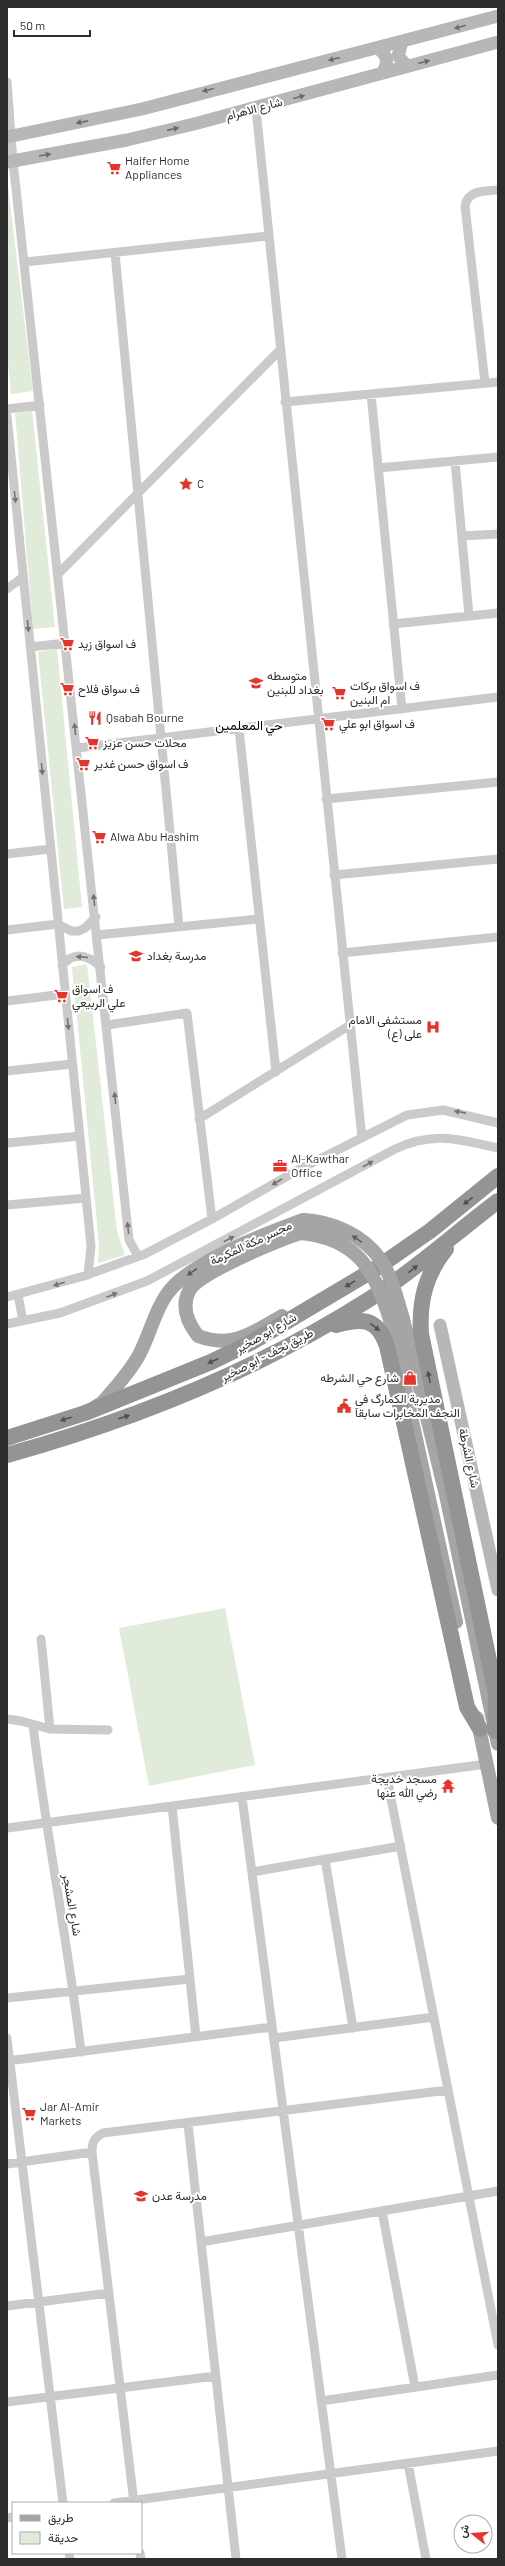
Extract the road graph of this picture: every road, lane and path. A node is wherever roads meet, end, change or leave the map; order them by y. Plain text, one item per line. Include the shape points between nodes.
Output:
1 (498, 16) edge
2 (402, 42) junction
3 (498, 42) edge
4 (377, 48) junction
5 (408, 66) junction
6 (382, 73) junction
7 (7, 82) edge
8 (256, 109) junction
9 (9, 137) edge
10 (10, 162) edge
11 (498, 190) edge
12 (268, 236) junction
13 (115, 253) junction
14 (25, 262) junction
15 (280, 350) junction
16 (498, 382) edge
17 (485, 383) junction
18 (371, 394) junction
19 (286, 402) junction
20 (40, 405) junction
21 (7, 409) edge
22 (7, 416) edge
23 (498, 457) edge
24 (455, 461) junction
25 (378, 468) junction
26 (138, 494) junction
27 (498, 534) edge
28 (462, 536) junction
29 (59, 573) junction
30 (23, 577) junction
31 (7, 589) edge
32 (498, 613) edge
33 (470, 616) junction
34 (393, 624) junction
35 (66, 642) junction
36 (30, 647) junction
37 (498, 697) edge
38 (402, 709) junction
39 (318, 719) junction
40 (239, 729) junction
41 (161, 738) junction
42 (78, 748) junction
43 (498, 782) edge
44 (326, 799) junction
45 (50, 849) junction
46 (7, 854) edge
47 (498, 859) edge
48 (334, 876) junction
49 (96, 917) junction
50 (259, 919) junction
51 (58, 924) junction
52 (179, 927) junction
53 (7, 930) edge
54 (97, 935) junction
55 (498, 937) edge
56 (342, 953) junction
57 (62, 965) junction
58 (101, 967) junction
59 (65, 994) junction
60 (7, 1001) edge
61 (107, 1025) junction
62 (350, 1025) junction
63 (72, 1064) junction
64 (7, 1071) edge
65 (276, 1072) junction
66 (199, 1119) junction
67 (498, 1123) edge
68 (80, 1136) junction
69 (362, 1138) junction
70 (7, 1143) edge
71 (498, 1148) edge
72 (498, 1176) edge
73 (86, 1198) junction
74 (498, 1201) edge
75 (7, 1205) edge
76 (212, 1220) junction
77 (469, 1223) junction
78 (302, 1226) junction
79 (146, 1254) junction
80 (84, 1276) junction
81 (380, 1292) junction
82 (18, 1295) junction
83 (7, 1297) edge
84 (313, 1306) junction
85 (396, 1320) junction
86 (23, 1321) junction
87 (7, 1324) edge
88 (440, 1326) dead end
89 (299, 1339) junction
90 (85, 1413) junction
91 (7, 1438) edge
92 (7, 1455) edge
93 (498, 1590) edge
94 (41, 1639) dead end
95 (7, 1720) edge
96 (33, 1725) junction
97 (50, 1729) junction
98 (108, 1730) dead end
99 (493, 1732) edge
100 (487, 1764) junction
101 (388, 1778) junction
102 (242, 1797) junction
103 (172, 1806) junction
104 (498, 1818) edge
105 (46, 1823) junction
106 (7, 1828) edge
107 (401, 1846) junction
108 (325, 1859) junction
109 (252, 1872) junction
110 (190, 1979) junction
111 (74, 1991) junction
112 (7, 1998) edge
113 (434, 2017) junction
114 (272, 2027) junction
115 (353, 2028) junction
116 (196, 2037) junction
117 (7, 2038) edge
118 (274, 2038) junction
119 (81, 2052) junction
120 (8, 2061) edge
121 (448, 2090) junction
122 (283, 2112) junction
123 (188, 2124) junction
124 (92, 2152) junction
125 (22, 2162) junction
126 (7, 2164) edge
127 (498, 2191) edge
128 (469, 2196) junction
129 (382, 2211) junction
130 (298, 2226) junction
131 (201, 2242) junction
132 (109, 2294) junction
133 (39, 2302) junction
134 (7, 2306) edge
135 (498, 2346) edge
136 (498, 2375) edge
137 (216, 2376) junction
138 (415, 2387) junction
139 (120, 2388) junction
140 (50, 2397) junction
141 (321, 2401) junction
142 (7, 2402) edge
143 (498, 2450) edge
144 (408, 2463) junction
145 (330, 2473) junction
146 (228, 2487) junction
147 (63, 2502) edge
148 (134, 2502) edge
149 (236, 2559) edge
150 (342, 2559) edge
151 (426, 2559) edge

1 -> 2 main road
2 - 4 main road
2 - 5 main road via 398,56
5 -> 3 main road, شارع الاهرام
4 - 6 main road via 386,57 387,63
4 -> 9 main road via 142,109
5 - 6 main road, شارع الاهرام
8 -> 6 main road, شارع الاهرام
7 - 9 street
10 -> 8 main road, شارع الاهرام via 127,140
8 - 12 street
9 - 10 street
10 - 14 street
11 - 17 street via 474,193 466,201
12 - 13 street
12 - 15 street
13 - 14 street
13 - 26 street
14 - 20 street
15 - 19 street
15 - 26 street
16 - 17 street
17 - 18 street
18 - 19 street
18 - 25 street
19 - 39 street
20 - 21 street
20 - 29 street
22 -> 30 street
23 - 24 street
24 - 25 street
24 - 28 street
25 - 34 street
26 - 29 street
26 - 41 street
27 - 28 street
28 - 33 street
29 - 35 street
30 - 31 street
30 -> 36 street
32 - 33 street
33 - 34 street
34 - 38 street
35 - 36 street
42 -> 35 street
36 -> 45 street
37 - 38 street
38 - 39 street
39 - 40 street
39 - 44 street
40 - 41 street
40 - 50 street
41 - 42 street
41 - 52 street
49 -> 42 street
43 - 44 street
44 - 48 street
45 - 46 street
45 - 51 street
47 - 48 street
48 - 56 street
49 - 51 street via 78,931 71,931
49 - 54 street
50 - 52 street
50 - 65 street
51 - 53 street
51 - 57 street
52 - 54 street
54 - 58 street
55 - 56 street
56 - 62 street
58 -> 57 street via 81,955 74,956
57 - 59 street
58 - 61 street
59 - 60 street
59 -> 63 street
61 - 66 street via 187,1013
79 -> 61 street via 138,1256 129,1240
62 - 65 street
62 - 69 street
63 - 64 street
63 - 68 street
65 - 66 street
66 - 76 street
67 -> 69 street via 455,1111 431,1110 408,1115
68 - 70 street
68 - 73 street
69 -> 76 street via 298,1170
86 -> 71 street via 88,1304 147,1281 416,1140 446,1137
72 -> 84 highway, شارع ابو صخير via 430,1231 375,1269
73 - 75 street
73 - 80 street via 91,1256 88,1275
74 - 77 highway, طريق نجف - ابو صخير
76 - 79 street
81 -> 77 highway, طريق نجف - ابو صخير via 404,1276
99 -> 77 highway via 496,1694 426,1364 420,1319 423,1292 428,1278 443,1253
78 - 81 main road, مجسر مكة المكرمة, bridge via 347,1246 362,1259 372,1273
78 - 84 main road, مجسر مكة المكرمة via 197,1281 189,1290 185,1305 186,1315 198,1336 228,1342 284,1315
85 -> 78 main road, مجسر مكة المكرمة, bridge via 391,1281 381,1260 369,1247 341,1229 313,1220
78 -> 90 main road, مجسر مكة المكرمة via 222,1255 178,1282 160,1306 132,1366 102,1403
79 - 80 street
80 -> 82 street
81 - 85 main road, مجسر مكة المكرمة, bridge
81 - 89 highway, طريق نجف - ابو صخير
82 - 83 street
82 - 86 street
84 -> 90 highway, شارع ابو صخير via 252,1342 211,1362
85 - 99 main road, مجسر مكة المكرمة via 430,1500
85 - 99 main road, مجسر مكة المكرمة via 446,1495
86 - 87 street
88 - 93 main road, شارع الشرطة
92 -> 89 highway, طريق نجف - ابو صخير via 168,1401 243,1368
89 -> 99 highway via 330,1327 362,1320 373,1324 382,1333 395,1379 467,1707
90 -> 91 highway, شارع ابو صخير
94 - 97 street
95 - 96 street
96 - 97 street
96 - 105 street, شارع المشجر
97 - 98 street
99 - 100 main road
100 - 101 street
100 - 104 main road
101 - 102 street
101 - 107 street
102 - 103 street
102 - 109 street
103 - 105 street
103 - 110 street
105 - 106 street
105 - 111 street, شارع المشجر
107 - 108 street
107 - 113 street
108 - 109 street
108 - 115 street
109 - 114 street
110 - 111 street
110 - 116 street
111 - 112 street
111 - 119 street, شارع المشجر
113 - 115 street
113 - 121 street
114 - 116 street
114 - 118 street
115 - 118 street
116 - 119 street
117 - 120 street
118 - 122 street
119 - 120 street
120 - 125 street
121 - 122 street
121 - 128 street
122 - 123 street
122 - 130 street
123 - 124 street via 103,2133 96,2136 92,2143
123 - 131 street
124 - 125 street
124 - 132 street
125 - 126 street
125 - 133 street
127 - 128 street
128 - 129 street
128 - 135 street
129 - 130 street
129 - 138 street
130 - 131 street
130 - 141 street
131 - 137 street
132 - 133 street
132 - 139 street
133 - 134 street
133 - 140 street
136 - 138 street
137 - 139 street
137 - 146 street
138 - 141 street
139 - 140 street
139 - 148 street
140 - 142 street
140 - 147 street
141 - 145 street
143 - 144 street
144 - 145 street
144 - 151 street
145 - 146 street
145 - 150 street
146 - 148 street
146 - 149 street

